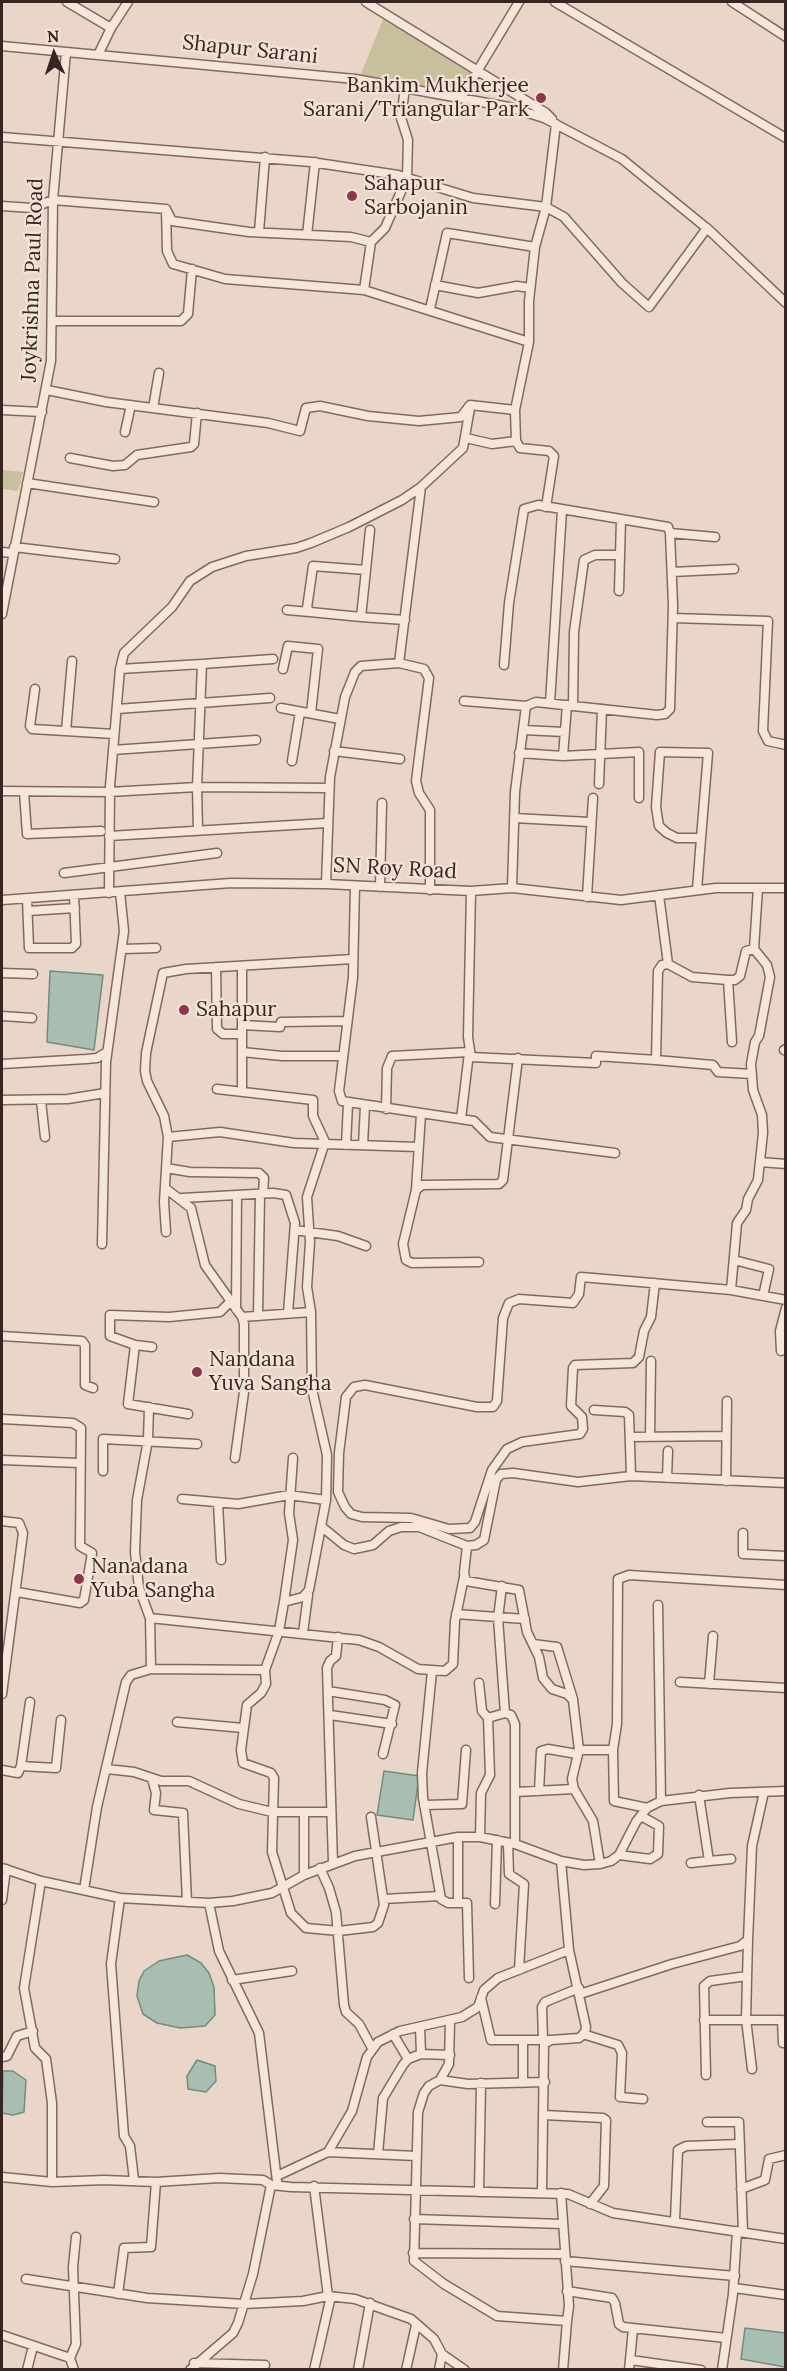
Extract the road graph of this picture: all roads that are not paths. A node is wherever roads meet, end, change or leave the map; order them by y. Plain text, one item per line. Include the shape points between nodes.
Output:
1 (67, 2) edge
2 (128, 2) edge
3 (366, 2) edge
4 (519, 2) edge
5 (555, 2) edge
6 (732, 2) edge
7 (111, 28) junction
8 (786, 37) edge
9 (2, 46) edge
10 (66, 52) junction
11 (99, 53) junction
12 (476, 71) junction
13 (405, 88) junction
14 (461, 98) junction
15 (556, 124) junction
16 (2, 137) edge
17 (786, 138) edge
18 (57, 144) junction
19 (264, 157) junction
20 (315, 162) junction
21 (407, 178) junction
22 (53, 201) junction
23 (2, 206) edge
24 (546, 207) junction
25 (166, 209) junction
26 (706, 228) junction
27 (259, 232) junction
28 (307, 235) junction
29 (371, 242) junction
30 (535, 247) junction
31 (192, 269) junction
32 (435, 285) junction
33 (530, 288) junction
34 (364, 290) junction
35 (786, 303) edge
36 (430, 309) junction
37 (53, 321) junction
38 (529, 342) junction
39 (159, 373) dead end
40 (47, 390) junction
41 (131, 405) junction
42 (471, 405) junction
43 (153, 408) junction
44 (2, 410) edge
45 (515, 410) junction
46 (42, 412) junction
47 (197, 412) junction
48 (125, 432) dead end
49 (466, 438) junction
50 (516, 441) junction
51 (70, 458) dead end
52 (27, 483) junction
53 (421, 487) junction
54 (154, 502) dead end
55 (546, 507) junction
56 (562, 510) junction
57 (621, 519) junction
58 (370, 530) dead end
59 (670, 533) junction
60 (715, 537) dead end
61 (14, 550) junction
62 (2, 552) edge
63 (620, 555) junction
64 (115, 560) dead end
65 (734, 569) dead end
66 (366, 570) junction
67 (672, 572) junction
68 (619, 591) dead end
69 (287, 610) dead end
70 (310, 612) junction
71 (2, 614) edge
72 (361, 617) junction
73 (673, 618) junction
74 (405, 620) junction
75 (273, 659) dead end
76 (72, 661) dead end
77 (399, 663) junction
78 (202, 664) junction
79 (504, 665) dead end
80 (120, 669) junction
81 (283, 669) dead end
82 (34, 689) dead end
83 (270, 698) dead end
84 (464, 701) dead end
85 (202, 704) junction
86 (550, 704) junction
87 (526, 706) junction
88 (570, 706) junction
89 (281, 708) dead end
90 (117, 709) junction
91 (602, 709) junction
92 (300, 712) junction
93 (311, 713) junction
94 (340, 719) junction
95 (523, 730) junction
96 (66, 731) junction
97 (565, 732) junction
98 (114, 734) junction
99 (256, 740) dead end
100 (198, 745) junction
101 (786, 745) edge
102 (113, 750) junction
103 (334, 751) junction
104 (519, 753) junction
105 (599, 753) junction
106 (563, 756) junction
107 (400, 759) dead end
108 (292, 761) dead end
109 (599, 784) dead end
110 (197, 787) junction
111 (329, 788) junction
112 (2, 790) edge
113 (24, 792) junction
114 (109, 792) junction
115 (592, 798) dead end
116 (639, 798) dead end
117 (382, 803) dead end
118 (514, 818) junction
119 (589, 822) junction
120 (327, 823) junction
121 (198, 830) junction
122 (105, 834) junction
123 (701, 838) junction
124 (218, 853) dead end
125 (109, 868) junction
126 (64, 873) dead end
127 (326, 884) junction
128 (355, 886) junction
129 (380, 887) junction
130 (512, 888) junction
131 (758, 888) junction
132 (786, 888) edge
133 (430, 890) junction
134 (696, 890) junction
135 (471, 891) junction
136 (120, 892) junction
137 (109, 893) junction
138 (74, 895) junction
139 (659, 895) junction
140 (52, 897) junction
141 (587, 897) junction
142 (27, 899) junction
143 (2, 900) edge
144 (75, 908) junction
145 (52, 910) junction
146 (28, 911) junction
147 (156, 948) dead end
148 (123, 949) junction
149 (754, 949) junction
150 (353, 959) junction
151 (668, 964) junction
152 (242, 966) junction
153 (216, 967) junction
154 (2, 974) edge
155 (33, 974) dead end
156 (728, 980) junction
157 (2, 1016) edge
158 (32, 1018) dead end
159 (347, 1022) junction
160 (242, 1030) junction
161 (732, 1042) dead end
162 (469, 1049) junction
163 (107, 1052) junction
164 (242, 1052) junction
165 (342, 1056) junction
166 (518, 1058) junction
167 (656, 1060) junction
168 (2, 1064) edge
169 (752, 1074) junction
170 (217, 1089) dead end
171 (242, 1091) junction
172 (105, 1093) junction
173 (2, 1100) edge
174 (41, 1101) junction
175 (348, 1104) junction
176 (365, 1106) junction
177 (386, 1109) junction
178 (421, 1113) junction
179 (461, 1119) junction
180 (45, 1137) dead end
181 (168, 1137) junction
182 (508, 1139) junction
183 (325, 1142) junction
184 (346, 1145) junction
185 (363, 1145) junction
186 (418, 1147) junction
187 (615, 1153) dead end
188 (760, 1162) junction
189 (786, 1164) edge
190 (166, 1168) junction
191 (165, 1188) junction
192 (416, 1190) junction
193 (261, 1194) junction
194 (237, 1195) junction
195 (182, 1198) junction
196 (295, 1230) junction
197 (166, 1232) dead end
198 (310, 1233) junction
199 (102, 1245) dead end
200 (366, 1246) dead end
201 (734, 1260) junction
202 (479, 1262) dead end
203 (655, 1283) junction
204 (731, 1290) junction
205 (763, 1296) junction
206 (786, 1300) edge
207 (233, 1305) junction
208 (786, 1308) edge
209 (311, 1312) junction
210 (288, 1313) junction
211 (258, 1316) junction
212 (242, 1317) junction
213 (2, 1336) edge
214 (135, 1345) junction
215 (152, 1347) dead end
216 (781, 1351) dead end
217 (651, 1361) dead end
218 (93, 1388) dead end
219 (727, 1401) dead end
220 (149, 1407) junction
221 (594, 1410) dead end
222 (188, 1414) dead end
223 (2, 1419) edge
224 (726, 1436) junction
225 (630, 1437) junction
226 (650, 1437) junction
227 (148, 1440) junction
228 (197, 1444) dead end
229 (668, 1451) dead end
230 (236, 1458) dead end
231 (293, 1458) dead end
232 (2, 1460) edge
233 (79, 1463) junction
234 (103, 1471) dead end
235 (632, 1476) junction
236 (667, 1478) junction
237 (726, 1481) junction
238 (786, 1483) edge
239 (289, 1495) junction
240 (182, 1499) dead end
241 (326, 1500) junction
242 (218, 1503) junction
243 (2, 1521) edge
244 (322, 1527) junction
245 (743, 1533) dead end
246 (467, 1546) junction
247 (786, 1556) edge
248 (221, 1560) dead end
249 (464, 1577) junction
250 (786, 1585) edge
251 (502, 1586) junction
252 (17, 1592) junction
253 (308, 1594) junction
254 (284, 1602) junction
255 (658, 1605) dead end
256 (456, 1614) junction
257 (150, 1618) junction
258 (498, 1618) junction
259 (525, 1619) junction
260 (279, 1631) junction
261 (303, 1633) junction
262 (713, 1636) dead end
263 (338, 1637) junction
264 (532, 1644) junction
265 (152, 1669) junction
266 (265, 1670) junction
267 (432, 1671) junction
268 (681, 1682) dead end
269 (478, 1683) dead end
270 (709, 1684) junction
271 (786, 1688) edge
272 (328, 1691) junction
273 (2, 1694) edge
274 (573, 1700) junction
275 (30, 1702) dead end
276 (505, 1713) junction
277 (330, 1715) junction
278 (488, 1718) junction
279 (61, 1720) dead end
280 (177, 1722) dead end
281 (392, 1724) junction
282 (243, 1728) junction
283 (466, 1750) dead end
284 (613, 1750) junction
285 (578, 1752) junction
286 (383, 1754) dead end
287 (21, 1766) junction
288 (107, 1769) junction
289 (2, 1770) edge
290 (152, 1779) junction
291 (574, 1789) junction
292 (539, 1791) junction
293 (786, 1791) edge
294 (515, 1792) junction
295 (764, 1792) junction
296 (699, 1795) junction
297 (661, 1800) junction
298 (424, 1805) junction
299 (647, 1808) junction
300 (272, 1812) junction
301 (331, 1812) junction
302 (304, 1814) junction
303 (641, 1816) junction
304 (371, 1817) dead end
305 (480, 1837) junction
306 (458, 1838) junction
307 (497, 1840) junction
308 (430, 1841) junction
309 (512, 1843) junction
310 (376, 1851) junction
311 (619, 1855) junction
312 (731, 1859) dead end
313 (561, 1861) junction
314 (709, 1861) junction
315 (333, 1863) junction
316 (691, 1863) dead end
317 (600, 1864) junction
318 (320, 1868) junction
319 (4, 1869) edge
320 (304, 1875) junction
321 (41, 1881) junction
322 (283, 1887) junction
323 (84, 1890) junction
324 (440, 1896) junction
325 (120, 1898) junction
326 (383, 1899) junction
327 (2, 1900) edge
328 (188, 1902) junction
329 (458, 1902) junction
330 (209, 1903) junction
331 (495, 1904) dead end
332 (339, 1931) junction
333 (748, 1940) junction
334 (569, 1950) junction
335 (519, 1970) junction
336 (292, 1971) dead end
337 (747, 1976) junction
338 (469, 1978) dead end
339 (232, 1980) junction
340 (580, 1991) junction
341 (481, 1997) junction
342 (746, 2019) junction
343 (704, 2020) junction
344 (450, 2021) junction
345 (420, 2027) junction
346 (33, 2031) junction
347 (393, 2034) junction
348 (583, 2034) junction
349 (547, 2040) junction
350 (523, 2041) junction
351 (786, 2043) edge
352 (372, 2048) junction
353 (421, 2054) junction
354 (450, 2055) junction
355 (2, 2056) edge
356 (408, 2059) junction
357 (752, 2070) dead end
358 (706, 2075) dead end
359 (440, 2080) junction
360 (545, 2082) junction
361 (481, 2083) junction
362 (523, 2083) junction
363 (643, 2098) dead end
364 (544, 2115) junction
365 (707, 2122) dead end
366 (740, 2144) junction
367 (328, 2152) junction
368 (378, 2154) junction
369 (786, 2155) edge
370 (416, 2156) junction
371 (278, 2176) junction
372 (2, 2177) edge
373 (134, 2180) junction
374 (52, 2182) junction
375 (156, 2182) junction
376 (274, 2186) junction
377 (314, 2186) junction
378 (415, 2189) junction
379 (741, 2189) junction
380 (479, 2192) junction
381 (542, 2193) junction
382 (561, 2193) junction
383 (590, 2204) junction
384 (414, 2219) junction
385 (675, 2220) junction
386 (562, 2224) junction
387 (740, 2232) junction
388 (76, 2237) dead end
389 (786, 2239) edge
390 (413, 2253) junction
391 (565, 2258) junction
392 (735, 2276) junction
393 (26, 2279) dead end
394 (74, 2288) junction
395 (734, 2288) junction
396 (567, 2291) junction
397 (118, 2294) junction
398 (786, 2295) edge
399 (329, 2296) junction
400 (370, 2303) junction
401 (244, 2304) junction
402 (567, 2321) junction
403 (417, 2325) junction
404 (633, 2329) junction
405 (2, 2335) edge
406 (726, 2338) junction
407 (33, 2346) junction
408 (442, 2354) junction
409 (70, 2358) junction
410 (265, 2365) dead end
411 (630, 2365) edge
412 (192, 2366) edge
413 (27, 2370) edge
414 (74, 2370) edge
415 (314, 2370) edge
416 (358, 2370) edge
417 (406, 2370) edge
418 (439, 2370) edge
419 (465, 2370) edge
420 (563, 2370) edge
421 (701, 2370) edge
422 (722, 2370) edge

1 - 7 street
2 - 7 street
3 - 12 street
4 - 12 street
5 - 17 street
6 - 8 street
7 - 11 street
9 - 10 street, Shapur Sarani
10 - 11 street, Shapur Sarani
10 - 18 street, Joykrishna Paul Road
11 - 13 street, Shapur Sarani via 355,79
12 - 14 street
12 - 15 street via 546,113
13 - 14 street, Shapur Sarani
13 - 21 street via 401,118 408,140
14 - 15 street, Shapur Sarani via 509,107
15 - 24 street
15 - 26 street, Shapur Sarani via 622,159
16 - 18 street
18 - 19 street
18 - 22 street, Joykrishna Paul Road
19 - 20 street
19 - 27 street
20 - 21 street
20 - 28 street
21 - 24 street via 473,198
21 - 29 street via 386,228
22 - 23 street via 32,208
22 - 25 street
22 - 37 street, Joykrishna Paul Road
24 - 26 street via 564,217 649,307
24 - 30 street
25 - 27 street via 172,221
25 - 31 street via 166,251 173,264
26 - 35 street, Shapur Sarani
27 - 28 street
28 - 29 street
29 - 34 street
30 - 32 street via 447,233
30 - 33 street
31 - 34 street via 225,279
31 - 37 street via 188,314 181,321
32 - 33 street via 478,293 517,286
32 - 36 street
33 - 38 street
34 - 36 street
36 - 38 street
37 - 40 street, Joykrishna Paul Road
38 - 45 street
39 - 43 street
40 - 41 street
40 - 46 street, Joykrishna Paul Road
41 - 43 street
41 - 48 street
42 - 45 street
42 - 47 street via 461,417 419,421 321,406 306,408 300,431
42 - 49 street
43 - 47 street
44 - 46 street
45 - 50 street
46 - 52 street, Joykrishna Paul Road
47 - 51 street via 191,447 136,455 125,465
49 - 50 street via 492,444
49 - 53 street via 453,460
50 - 55 street via 520,448 549,451 554,456
52 - 54 street
52 - 61 street, Joykrishna Paul Road
53 - 74 street
53 - 80 street via 311,543 212,567 190,581 172,608 136,639 124,653
55 - 56 street
55 - 79 street via 527,506 521,515
56 - 57 street
56 - 86 street
57 - 59 street via 660,524 668,527
57 - 63 street
58 - 66 street
59 - 60 street
59 - 67 street
61 - 62 street
61 - 64 street
61 - 71 street, Joykrishna Paul Road
63 - 68 street
63 - 88 street via 595,555 584,560 574,632
65 - 67 street
66 - 70 street via 313,566 307,608
66 - 72 street
67 - 73 street
69 - 70 street
70 - 72 street
72 - 74 street
73 - 91 street via 670,709 657,715
73 - 101 street via 768,621 763,731 768,741
74 - 77 street
75 - 78 street
76 - 96 street
77 - 94 street via 361,666 349,683
77 - 133 street via 424,669 429,678 416,781 418,793 430,810
78 - 80 street
78 - 85 street
80 - 90 street
81 - 93 street via 288,646 318,649
82 - 96 street via 31,728
83 - 85 street
84 - 87 street
85 - 90 street
85 - 100 street
86 - 87 street via 536,702
86 - 88 street
87 - 95 street
88 - 91 street
88 - 97 street
89 - 92 street
90 - 98 street
91 - 105 street
92 - 93 street
92 - 108 street
93 - 94 street
94 - 103 street
95 - 97 street
95 - 104 street
96 - 98 street
97 - 106 street
98 - 102 street
99 - 100 street
100 - 102 street
100 - 110 street
102 - 114 street
103 - 107 street
103 - 111 street
104 - 106 street
104 - 118 street
105 - 106 street
105 - 109 street
105 - 116 street via 639,752
110 - 111 street
110 - 114 street
110 - 121 street
111 - 120 street
112 - 113 street
113 - 114 street
113 - 122 street via 27,834
114 - 122 street
115 - 119 street
117 - 129 street
118 - 119 street
118 - 130 street
119 - 141 street
120 - 121 street
120 - 127 street
121 - 122 street
122 - 125 street
123 - 123 street via 708,753 660,752 656,807 659,826 677,838
123 - 134 street
124 - 125 street
125 - 126 street
125 - 137 street
127 - 128 street, SN Roy Road
127 - 136 street, SN Roy Road via 231,883
128 - 129 street, SN Roy Road
128 - 150 street
129 - 133 street, SN Roy Road
130 - 135 street, SN Roy Road
130 - 141 street, SN Roy Road
131 - 132 street, SN Roy Road
131 - 134 street, SN Roy Road
131 - 149 street
133 - 135 street, SN Roy Road
134 - 139 street, SN Roy Road
135 - 162 street
136 - 137 street, SN Roy Road
136 - 148 street
137 - 138 street, SN Roy Road
138 - 140 street, SN Roy Road
138 - 144 street
139 - 141 street, SN Roy Road via 621,900
139 - 151 street
140 - 142 street, SN Roy Road
140 - 145 street
142 - 143 street, SN Roy Road
142 - 146 street
144 - 145 street
144 - 146 street via 76,944 72,948 30,949
145 - 146 street
147 - 148 street
148 - 163 street
149 - 156 street via 746,951 740,976
149 - 169 street via 767,965 770,977 752,1057
150 - 152 street
150 - 159 street
151 - 156 street via 692,977
151 - 167 street via 658,971
152 - 153 street
152 - 160 street
153 - 160 street via 217,1029 223,1034
153 - 181 street via 166,971 162,977 145,1071 164,1116
154 - 155 street
156 - 161 street
157 - 158 street
159 - 160 street via 281,1022 280,1027
159 - 165 street
160 - 164 street
162 - 166 street via 471,1057
162 - 177 street via 392,1056 388,1060
162 - 179 street
163 - 168 street via 97,1058
163 - 172 street
164 - 165 street
164 - 171 street
165 - 175 street via 339,1097
166 - 167 street via 596,1063 596,1056
166 - 182 street
167 - 169 street via 713,1065 718,1072
169 - 188 street via 762,1114
170 - 171 street
171 - 183 street via 312,1100 313,1116
172 - 174 street
172 - 199 street
173 - 174 street
174 - 180 street
175 - 176 street
175 - 184 street
176 - 177 street
176 - 185 street
177 - 178 street
178 - 179 street
178 - 186 street
179 - 182 street via 478,1123 490,1137
181 - 183 street via 220,1132 294,1143
181 - 190 street
182 - 187 street
182 - 192 street via 503,1180 499,1184 422,1185
183 - 184 street
183 - 198 street via 308,1187
184 - 185 street
185 - 186 street
186 - 192 street
188 - 189 street
188 - 201 street via 758,1180 737,1223
190 - 191 street
190 - 193 street via 263,1174
191 - 195 street
191 - 197 street
192 - 202 street via 403,1244 406,1260
193 - 194 street
193 - 196 street via 286,1195
193 - 211 street
194 - 195 street
194 - 207 street
195 - 207 street via 194,1212 205,1265
196 - 198 street
196 - 210 street
198 - 200 street via 338,1236
198 - 209 street via 307,1287
201 - 204 street
201 - 205 street via 769,1269
203 - 203 street via 581,1277 579,1294 573,1303 519,1299 509,1303 503,1318 497,1401 493,1407 365,1385 354,1387 346,1397 339,1453 341,1501 351,1514 362,1517 411,1518 449,1529 470,1528 492,1470 507,1449 522,1442 580,1434 584,1429 582,1417 571,1406 575,1365 633,1363 639,1358 651,1317
203 - 204 street
204 - 205 street
205 - 206 street
207 - 212 street
207 - 214 street via 220,1312 168,1317 110,1315 110,1336
208 - 216 street via 780,1331
209 - 210 street
209 - 241 street via 312,1389 327,1455
210 - 211 street
211 - 212 street
212 - 230 street via 244,1385
213 - 218 street via 82,1341 86,1385
214 - 215 street
214 - 220 street via 127,1401
217 - 226 street
219 - 224 street
220 - 222 street
220 - 227 street
221 - 225 street via 629,1415
223 - 233 street via 78,1424
224 - 226 street
224 - 237 street
225 - 226 street
225 - 235 street
227 - 228 street
227 - 234 street via 103,1439
227 - 257 street via 137,1500 135,1552 139,1588
229 - 236 street
231 - 239 street
232 - 233 street
233 - 252 street via 80,1546 92,1553 84,1600 80,1603
235 - 236 street
235 - 246 street via 593,1483 501,1474 496,1480 484,1540
236 - 237 street
237 - 238 street
239 - 241 street
239 - 242 street via 257,1502
239 - 254 street via 293,1540
240 - 242 street
241 - 244 street
242 - 248 street
243 - 252 street via 19,1523 23,1528
244 - 246 street via 354,1549 373,1545 389,1531 402,1527 419,1527
244 - 253 street
245 - 247 street via 743,1554
246 - 249 street
249 - 251 street via 472,1582
249 - 256 street
250 - 284 street via 629,1575 618,1579 618,1724
251 - 258 street
251 - 259 street via 519,1590
252 - 273 street
253 - 254 street
253 - 261 street
254 - 260 street
255 - 297 street
256 - 258 street
256 - 267 street via 453,1664 445,1671
257 - 260 street
257 - 265 street
258 - 259 street
258 - 276 street
259 - 264 street
260 - 261 street
260 - 266 street
261 - 263 street
262 - 270 street
263 - 267 street via 370,1643 410,1665
263 - 272 street via 336,1656 328,1664
264 - 274 street via 547,1684
264 - 274 street via 557,1647
265 - 266 street
265 - 288 street via 128,1677
266 - 282 street via 266,1684 247,1705
267 - 298 street via 422,1773
268 - 270 street
269 - 278 street via 483,1714
270 - 271 street
272 - 277 street
272 - 281 street via 392,1702
274 - 285 street
275 - 287 street
276 - 278 street
276 - 294 street via 511,1715 515,1724
277 - 281 street
277 - 301 street
278 - 305 street via 490,1775 481,1793
279 - 287 street via 56,1768
280 - 282 street
281 - 286 street
282 - 300 street via 243,1763 271,1773 274,1778
283 - 298 street via 462,1804
284 - 285 street
284 - 299 street via 614,1801
285 - 291 street via 572,1779
285 - 292 street via 541,1751
287 - 289 street via 18,1773
288 - 290 street
288 - 323 street via 96,1807
290 - 300 street via 189,1781 239,1804
290 - 328 street via 156,1793 154,1810 183,1813
291 - 292 street
291 - 317 street via 593,1821
292 - 294 street
293 - 295 street
294 - 309 street
295 - 296 street
295 - 333 street via 752,1846
296 - 297 street
296 - 314 street
297 - 299 street
298 - 308 street
299 - 303 street
300 - 302 street
300 - 322 street via 272,1852
301 - 302 street
301 - 315 street
302 - 320 street
303 - 311 street
303 - 311 street via 659,1826 658,1854 650,1859
304 - 310 street
305 - 306 street
305 - 307 street
306 - 308 street
306 - 329 street
307 - 309 street
307 - 331 street
308 - 310 street
308 - 324 street
309 - 313 street
309 - 335 street via 509,1874 524,1884
310 - 315 street
310 - 326 street
311 - 317 street
312 - 314 street
313 - 317 street
313 - 334 street
314 - 316 street
315 - 318 street
318 - 320 street
318 - 332 street via 333,1900
319 - 321 street
319 - 327 street
320 - 322 street
321 - 323 street
321 - 346 street via 24,1977 24,1999
322 - 330 street via 257,1898
322 - 332 street via 297,1922 313,1930
323 - 325 street
324 - 326 street
324 - 329 street via 443,1902
325 - 328 street
325 - 373 street via 111,1964 124,2136 130,2146
326 - 332 street via 383,1914 373,1927
328 - 330 street
329 - 338 street via 467,1903 468,1908
330 - 339 street via 215,1939
332 - 352 street via 344,2005
333 - 337 street
333 - 340 street via 740,1946
334 - 335 street
334 - 340 street
335 - 341 street via 489,1984
336 - 339 street
337 - 342 street
337 - 343 street via 706,1983
339 - 371 street via 254,2021 262,2047 266,2108
340 - 348 street via 586,2027
340 - 349 street via 545,2002 542,2007
341 - 344 street via 478,2007
341 - 350 street via 491,2040
342 - 343 street
342 - 351 street via 782,2020
342 - 357 street
343 - 358 street
344 - 345 street
344 - 354 street
345 - 347 street
345 - 353 street
346 - 355 street via 17,2036 7,2056
346 - 374 street via 35,2048 46,2059 51,2093
347 - 352 street
347 - 356 street
348 - 349 street via 579,2038
348 - 363 street via 618,2045 622,2053 620,2097
349 - 350 street
349 - 360 street
350 - 362 street
352 - 367 street via 352,2111
353 - 354 street
353 - 356 street
354 - 359 street
356 - 368 street via 383,2098
359 - 361 street
359 - 370 street via 429,2086 420,2102
360 - 362 street
360 - 364 street
361 - 362 street
361 - 380 street
364 - 381 street
364 - 383 street via 606,2120 604,2186
365 - 366 street via 739,2122
366 - 379 street
366 - 385 street via 686,2146 678,2150
367 - 368 street
367 - 371 street
368 - 370 street
369 - 379 street via 769,2159 765,2180
370 - 378 street
371 - 376 street
372 - 374 street
373 - 374 street
373 - 375 street
375 - 376 street via 219,2178 263,2180
375 - 397 street via 151,2247 124,2248
376 - 377 street
376 - 401 street
377 - 378 street
377 - 399 street
378 - 380 street
378 - 384 street
379 - 387 street
380 - 381 street
381 - 382 street
382 - 383 street
382 - 386 street
383 - 385 street via 613,2213
384 - 386 street
384 - 390 street
385 - 387 street
386 - 391 street
387 - 389 street
387 - 392 street
388 - 394 street
390 - 391 street
390 - 402 street via 414,2262 497,2316
391 - 392 street
391 - 396 street
392 - 395 street
393 - 394 street
394 - 397 street
394 - 409 street via 76,2344
395 - 398 street
395 - 406 street
396 - 402 street
396 - 404 street via 612,2298 619,2324
397 - 401 street
399 - 400 street
399 - 401 street
399 - 415 street
400 - 403 street
400 - 416 street
401 - 412 street via 233,2333
402 - 420 street
403 - 408 street via 434,2339
403 - 417 street
404 - 406 street
404 - 411 street
405 - 407 street
406 - 422 street
407 - 409 street
407 - 413 street
408 - 418 street
408 - 419 street
409 - 414 street
410 - 412 street
411 - 421 street

